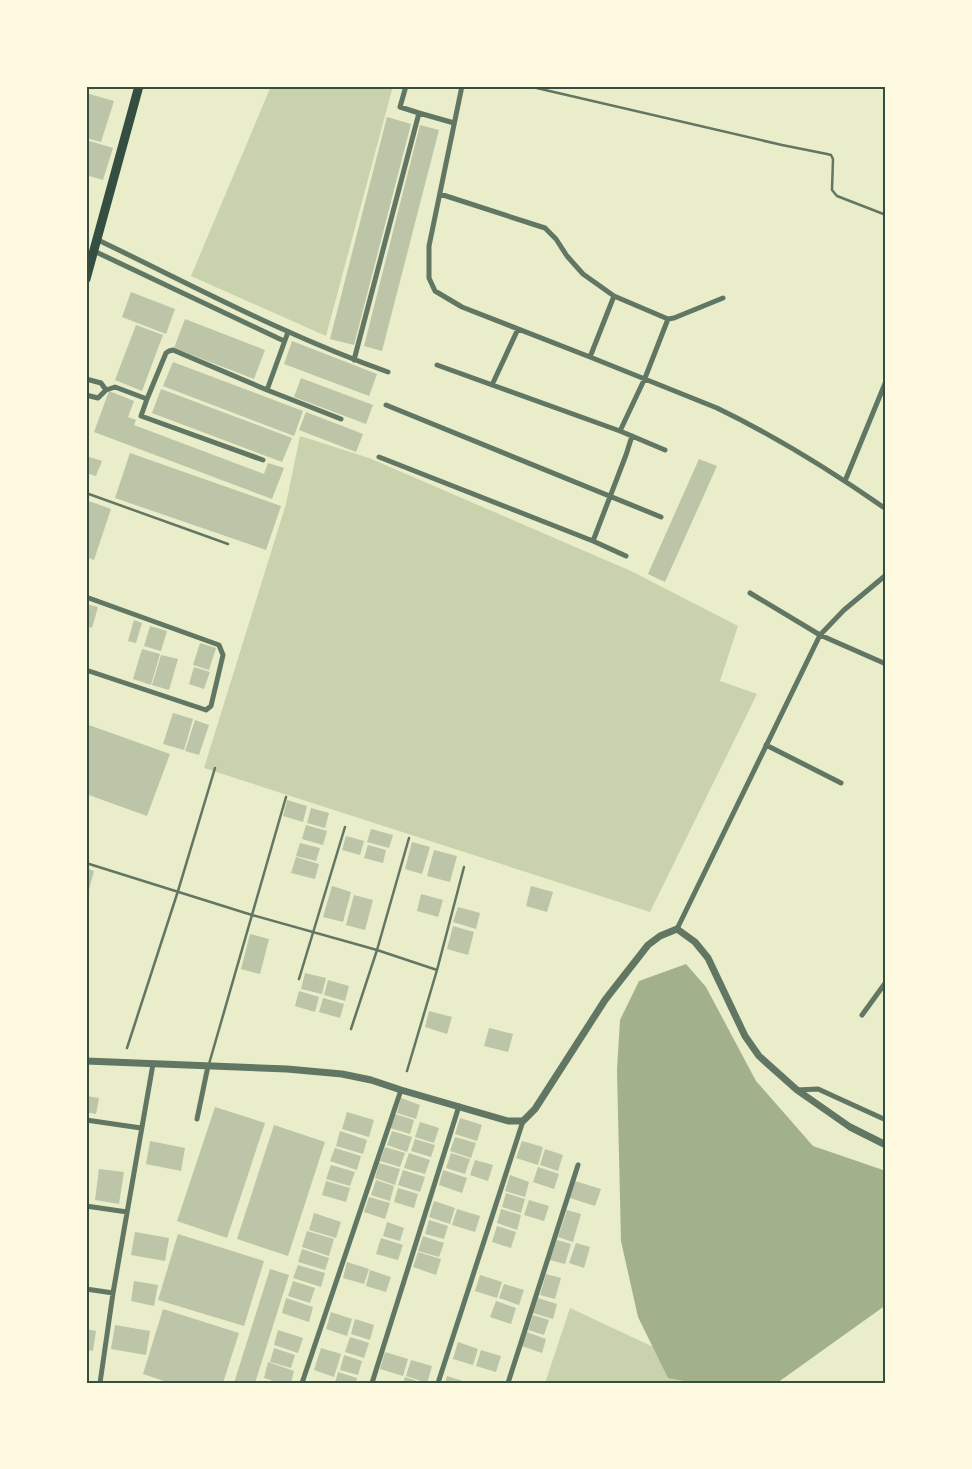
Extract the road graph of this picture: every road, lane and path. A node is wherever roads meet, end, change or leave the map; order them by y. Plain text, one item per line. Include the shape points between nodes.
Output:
1 (139, 86) edge
2 (406, 86) edge
3 (462, 86) edge
4 (528, 86) edge
5 (419, 113) junction
6 (454, 123) junction
7 (440, 194) junction
8 (886, 215) edge
9 (98, 240) junction
10 (91, 253) edge
11 (86, 279) edge
12 (614, 296) junction
13 (723, 298) dead end
14 (668, 319) junction
15 (518, 329) junction
16 (288, 332) junction
17 (284, 341) junction
18 (590, 357) junction
19 (354, 360) junction
20 (437, 365) dead end
21 (388, 372) dead end
22 (645, 378) junction
23 (86, 379) edge
24 (886, 381) edge
25 (492, 385) junction
26 (106, 390) junction
27 (267, 390) junction
28 (86, 395) edge
29 (148, 400) junction
30 (386, 405) dead end
31 (341, 419) dead end
32 (620, 431) junction
33 (632, 436) junction
34 (666, 450) dead end
35 (379, 457) dead end
36 (263, 460) dead end
37 (845, 481) junction
38 (86, 494) edge
39 (610, 495) junction
40 (886, 509) edge
41 (661, 517) dead end
42 (592, 541) junction
43 (228, 544) dead end
44 (626, 556) dead end
45 (886, 575) edge
46 (750, 593) dead end
47 (86, 597) edge
48 (820, 635) junction
49 (886, 664) edge
50 (86, 670) edge
51 (766, 745) junction
52 (214, 768) dead end
53 (841, 783) dead end
54 (286, 797) dead end
55 (345, 827) dead end
56 (409, 838) dead end
57 (86, 863) edge
58 (464, 868) dead end
59 (178, 891) junction
60 (252, 915) junction
61 (677, 929) junction
62 (314, 932) junction
63 (377, 950) junction
64 (437, 970) junction
65 (299, 979) dead end
66 (886, 982) edge
67 (862, 1015) dead end
68 (351, 1029) dead end
69 (127, 1048) dead end
70 (86, 1061) edge
71 (153, 1064) junction
72 (208, 1066) junction
73 (407, 1071) dead end
74 (401, 1090) junction
75 (796, 1090) junction
76 (459, 1106) junction
77 (197, 1119) dead end
78 (86, 1120) edge
79 (886, 1120) edge
80 (523, 1121) junction
81 (141, 1128) junction
82 (886, 1145) edge
83 (578, 1165) dead end
84 (86, 1206) edge
85 (127, 1212) junction
86 (86, 1289) edge
87 (113, 1294) junction
88 (100, 1383) edge
89 (302, 1383) edge
90 (372, 1383) edge
91 (438, 1383) edge
92 (508, 1383) edge

1 - 9 main road
2 - 5 street via 400,107
3 - 6 street
4 - 8 lane via 827,154 833,159 834,194
5 - 6 street
5 - 19 street
6 - 7 street
7 - 12 street via 545,228 583,274
7 - 15 street via 429,246 429,278 435,291 462,307
9 - 10 main road
9 - 16 street
10 - 11 main road
10 - 17 street
12 - 14 street
12 - 18 street
13 - 14 street
14 - 22 street
15 - 18 street
15 - 25 street
16 - 17 street
16 - 19 street
17 - 27 street
18 - 22 street
19 - 21 street
20 - 25 street
22 - 32 street
22 - 37 street via 738,418
23 - 26 street via 101,384
24 - 37 street
25 - 32 street
26 - 28 street via 98,398
26 - 29 street via 115,386
27 - 29 street via 173,350 166,353
27 - 31 street
29 - 36 street via 141,416
30 - 39 street
32 - 33 street
33 - 34 street
33 - 39 street
35 - 42 street
37 - 40 street
38 - 43 lane
39 - 41 street
39 - 42 street
42 - 44 street
45 - 48 street
46 - 48 street
47 - 50 street via 219,645 223,656 211,706 206,710
48 - 49 street
48 - 51 street
51 - 53 street
51 - 61 street
52 - 59 lane
54 - 60 lane
55 - 62 lane
56 - 63 lane
57 - 59 lane
58 - 64 lane
59 - 60 lane
59 - 69 lane
60 - 62 lane
60 - 72 lane
61 - 75 street via 695,942 708,958 758,1056
61 - 80 street via 648,945 606,1000 535,1110
62 - 63 lane
62 - 65 lane
63 - 64 lane
63 - 68 lane
64 - 73 lane
66 - 67 street
70 - 71 street
71 - 72 street
71 - 81 street
72 - 74 street via 342,1074
72 - 77 street
74 - 76 street
74 - 89 street
75 - 79 street via 818,1089
75 - 82 street via 850,1127
76 - 80 street via 508,1121
76 - 90 street
78 - 81 street
80 - 91 street
81 - 85 street
83 - 92 street
84 - 85 street
85 - 87 street
86 - 87 street
87 - 88 street

